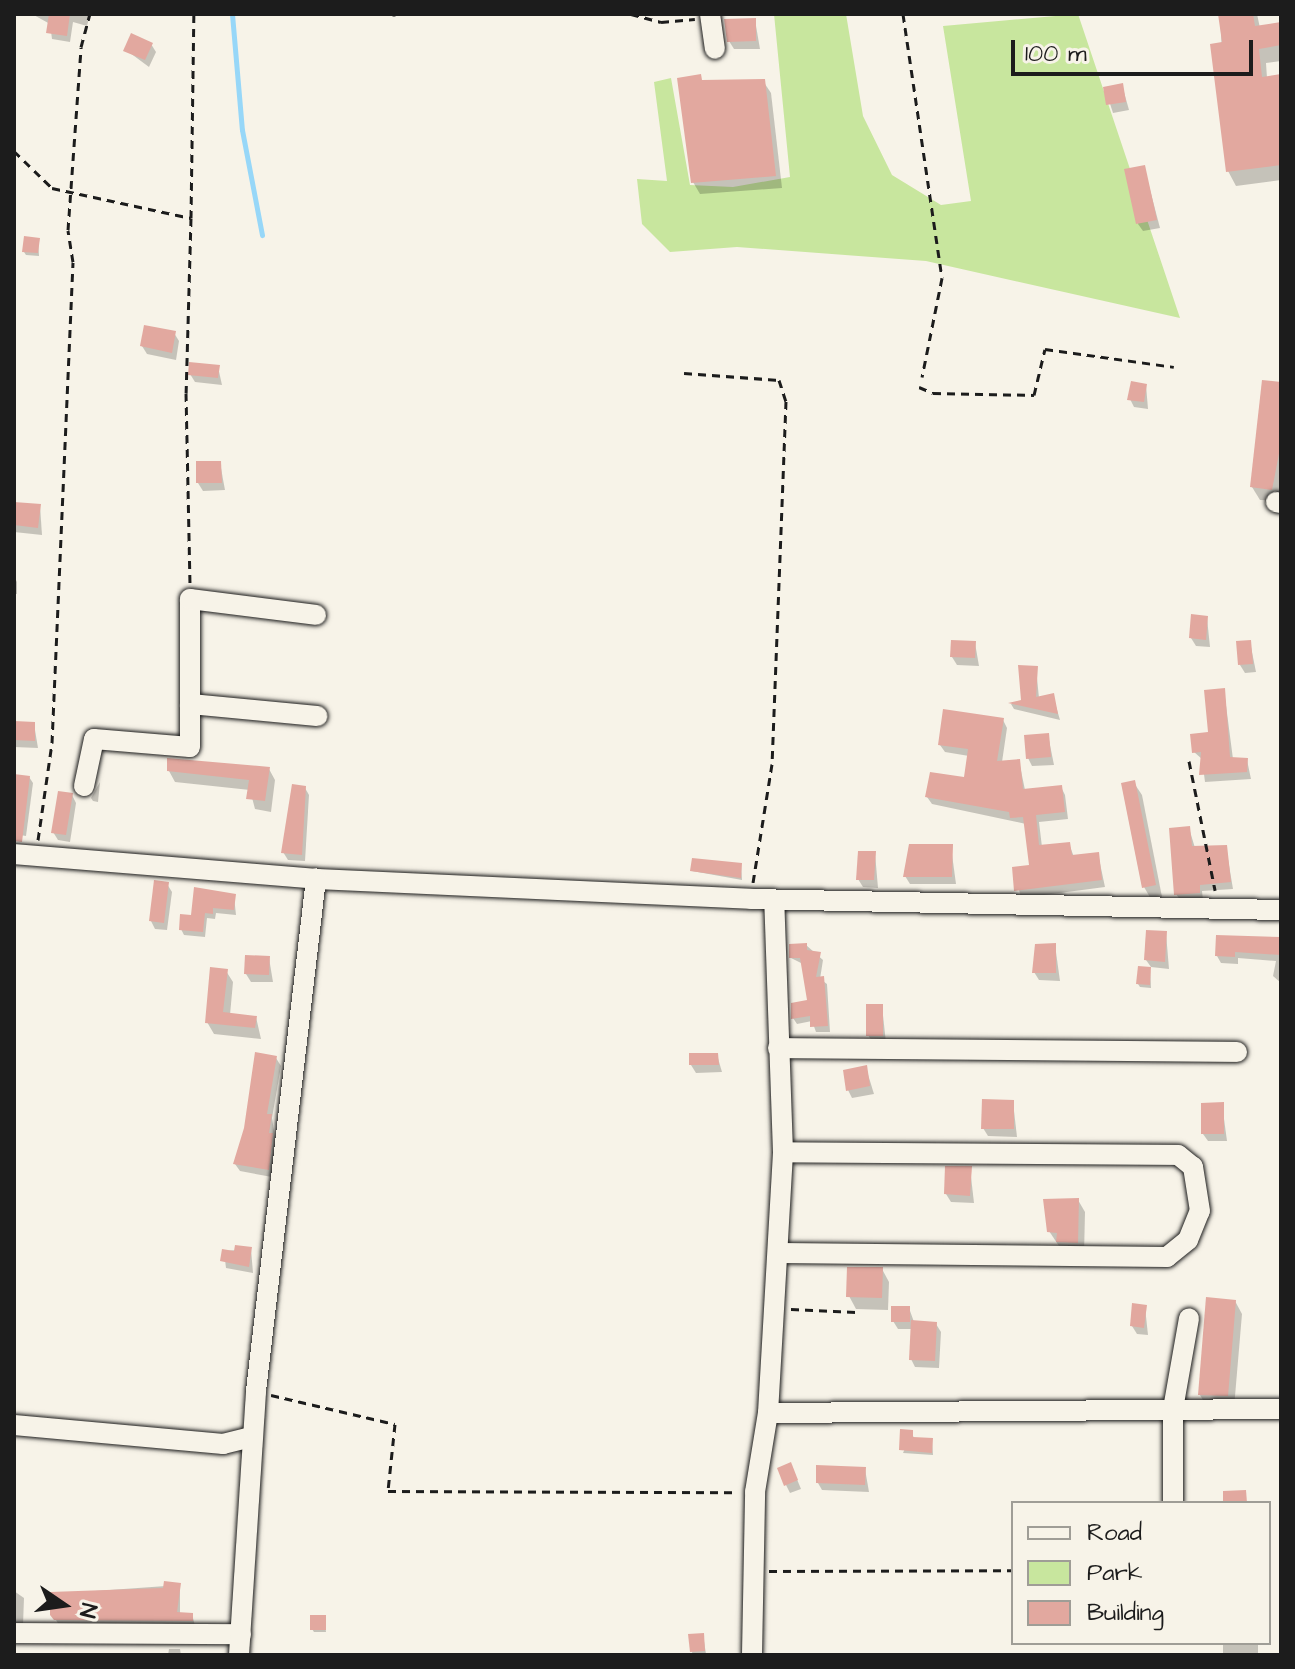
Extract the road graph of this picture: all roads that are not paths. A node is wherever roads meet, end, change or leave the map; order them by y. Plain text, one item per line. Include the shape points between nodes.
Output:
1 (710, 16) edge
2 (715, 49) dead end
3 (316, 615) dead end
4 (190, 704) junction
5 (317, 716) dead end
6 (84, 786) dead end
7 (14, 854) edge
8 (316, 879) junction
9 (774, 900) junction
10 (1281, 910) edge
11 (778, 1048) junction
12 (1237, 1052) dead end
13 (783, 1152) junction
14 (780, 1253) junction
15 (1189, 1318) dead end
16 (1173, 1409) junction
17 (1281, 1409) edge
18 (768, 1413) junction
19 (14, 1425) edge
20 (252, 1437) junction
21 (1173, 1501) edge
22 (14, 1633) edge
23 (240, 1645) edge
24 (752, 1655) edge

1 - 2 street
3 - 4 street via 190,599
4 - 5 street
4 - 6 street via 190,747 94,739
7 - 8 street
8 - 9 street
8 - 20 street
9 - 10 street
9 - 11 street
11 - 12 street
11 - 13 street
13 - 14 street
13 - 14 street via 1178,1155 1193,1167 1200,1211 1188,1240 1167,1257
14 - 18 street
15 - 16 street
16 - 17 street
16 - 18 street
16 - 21 street
18 - 24 street via 755,1492
19 - 20 street via 223,1444
20 - 23 street
22 - 23 street

